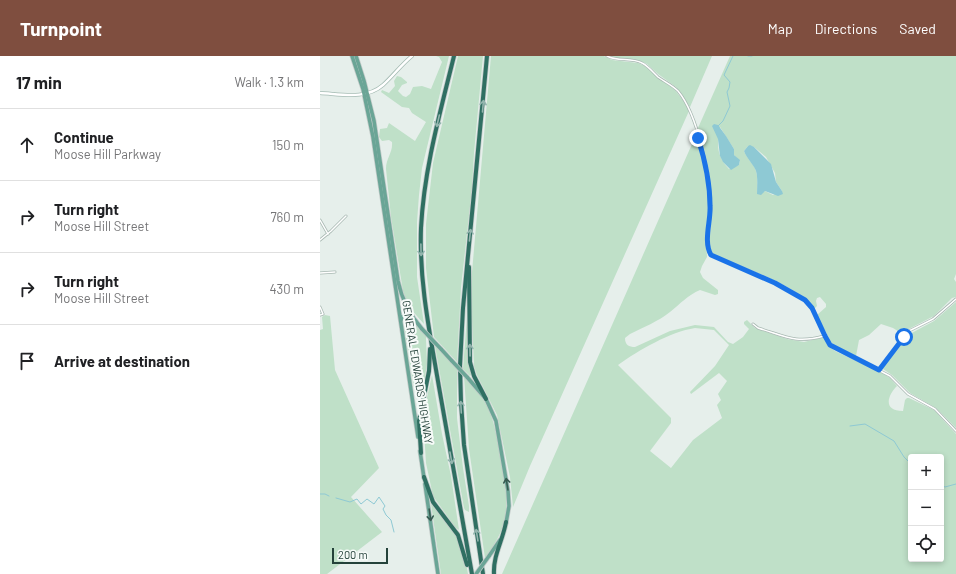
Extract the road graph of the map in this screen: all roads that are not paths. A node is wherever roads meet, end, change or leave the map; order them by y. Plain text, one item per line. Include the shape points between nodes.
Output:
1 (352, 56) edge
2 (356, 56) edge
3 (412, 56) edge
4 (454, 56) edge
5 (487, 56) edge
6 (607, 56) edge
7 (320, 93) edge
8 (366, 94) junction
9 (346, 216) dead end
10 (320, 220) edge
11 (328, 234) junction
12 (320, 240) edge
13 (468, 254) junction
14 (335, 272) dead end
15 (320, 273) edge
16 (956, 299) edge
17 (320, 307) edge
18 (321, 315) edge
19 (401, 323) junction
20 (417, 324) junction
21 (753, 324) dead end
22 (825, 336) junction
23 (430, 337) junction
24 (879, 370) junction
25 (486, 399) junction
26 (956, 431) edge
27 (421, 453) junction
28 (424, 477) junction
29 (506, 522) junction
30 (438, 574) edge
31 (471, 574) edge
32 (476, 574) edge
33 (483, 574) edge
34 (494, 574) edge

1 - 8 main road
2 - 8 main road
3 - 8 main road via 382,86
4 -> 23 highway via 430,156 423,206 422,275
13 -> 5 highway
6 - 22 street via 616,60 642,63 675,88 688,107 703,151 707,173 710,205 708,243 711,255 775,283 805,300 812,308
7 - 8 main road
8 - 19 main road, GENERAL EDWARDS HIGHWAY
8 - 20 main road, GENERAL EDWARDS HIGHWAY via 375,128 401,294 407,310
9 - 11 street
10 - 11 street
11 - 12 street
25 -> 13 highway via 470,362
33 -> 13 highway via 460,402 461,337
14 - 15 street
16 - 24 street via 933,319 909,331
17 - 18 street
19 - 20 main road via 402,317 406,315
19 - 27 main road, GENERAL EDWARDS HIGHWAY
20 - 25 main road, GENERAL EDWARDS HIGHWAY, bridge
21 - 22 street via 793,339 805,340
22 - 24 street via 834,347
23 - 27 highway via 429,371 419,419
23 -> 31 highway
24 - 26 street via 893,378 908,394 936,409
29 -> 25 main road, GENERAL EDWARDS HIGHWAY via 509,502 507,485 496,425
27 - 28 main road, GENERAL EDWARDS HIGHWAY
28 -> 30 main road, GENERAL EDWARDS HIGHWAY
28 - 31 highway via 434,503 459,536
29 - 32 main road, GENERAL EDWARDS HIGHWAY, bridge via 499,542
29 - 34 highway via 495,557

